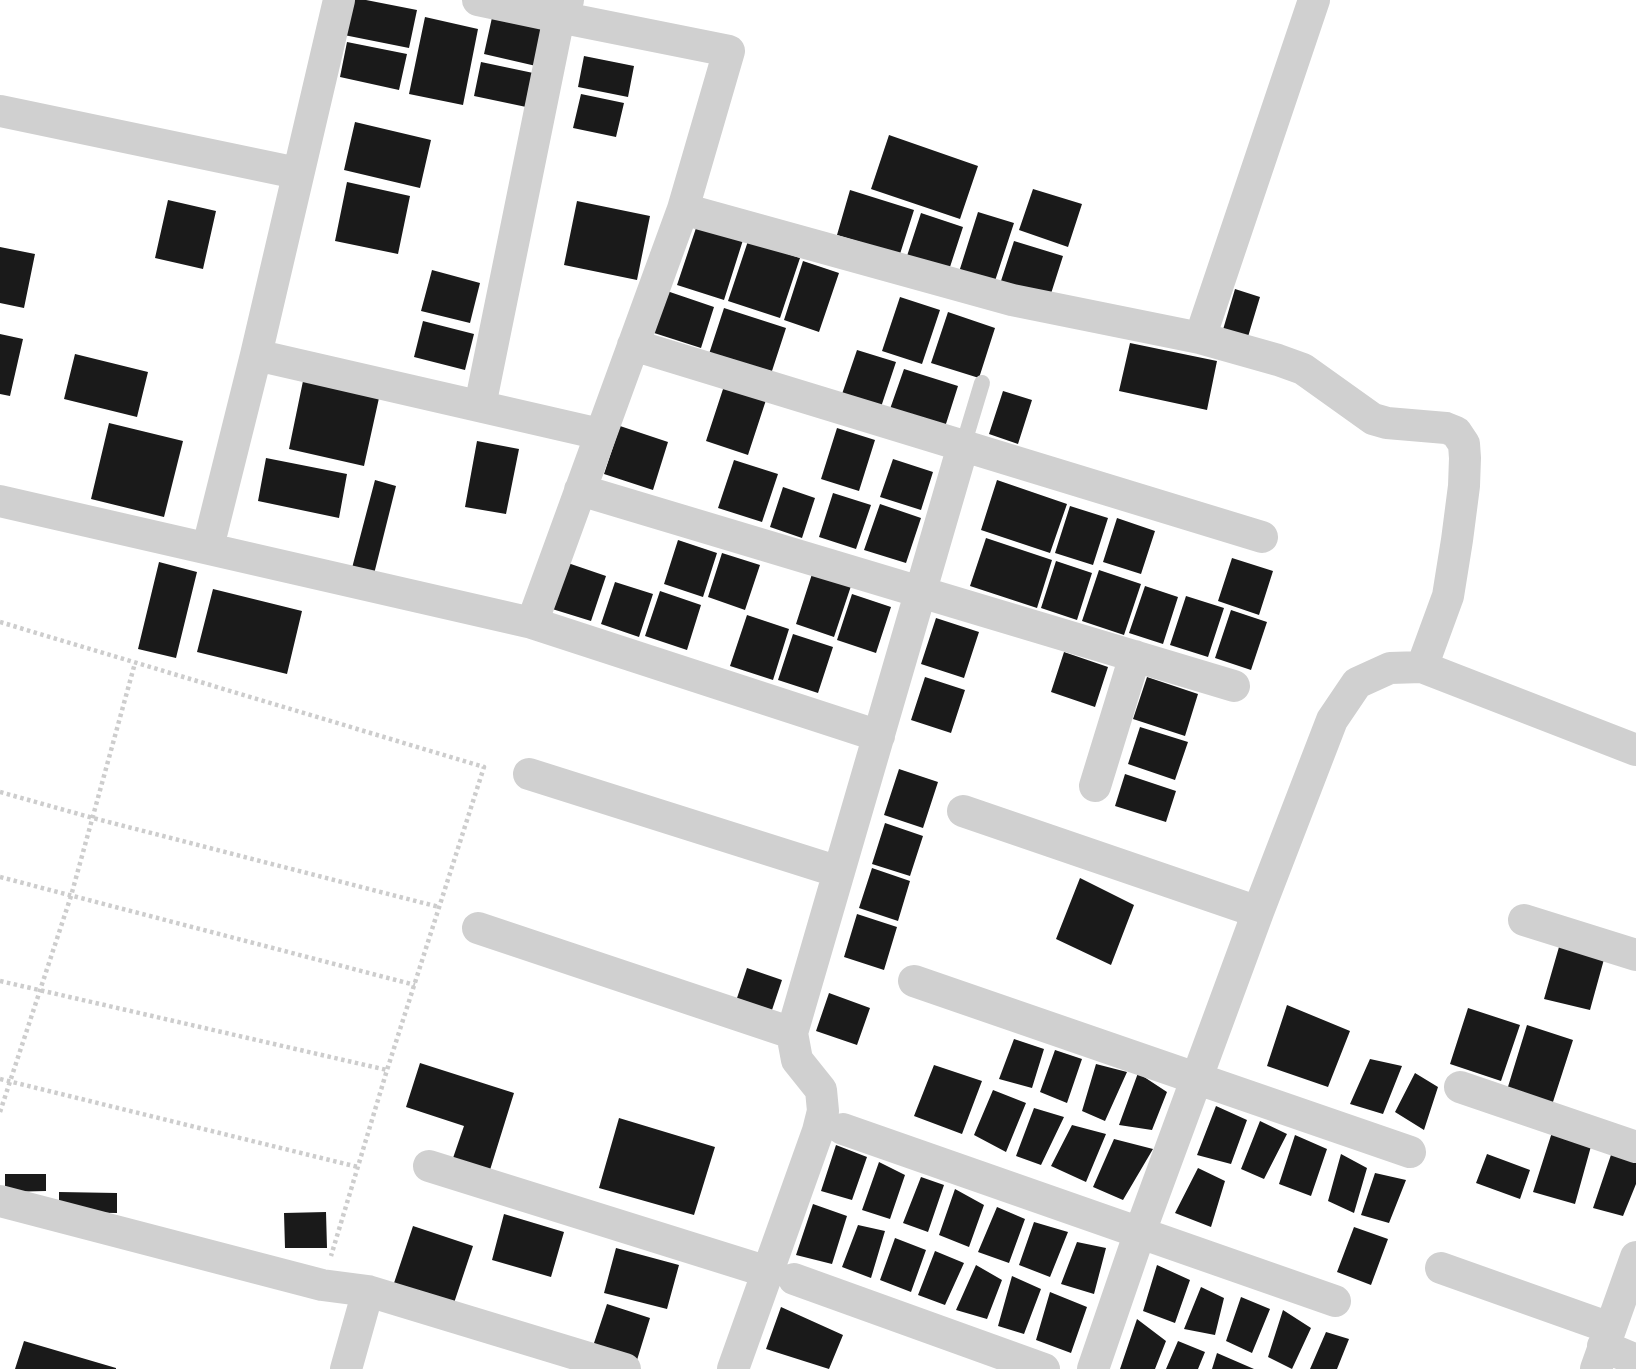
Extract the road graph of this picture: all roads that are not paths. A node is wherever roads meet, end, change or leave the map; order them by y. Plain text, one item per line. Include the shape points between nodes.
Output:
1 (340, 0) edge
2 (478, 0) edge
3 (1314, 0) edge
4 (563, 8) edge
5 (0, 111) edge
6 (297, 173) junction
7 (683, 209) junction
8 (1200, 338) junction
9 (633, 345) junction
10 (257, 355) junction
11 (982, 383) dead end
12 (480, 406) junction
13 (600, 435) junction
14 (963, 446) junction
15 (580, 489) junction
16 (0, 501) edge
17 (1262, 537) dead end
18 (208, 547) junction
19 (921, 592) junction
20 (532, 623) junction
21 (1135, 656) junction
22 (1422, 667) junction
23 (1234, 686) dead end
24 (878, 736) junction
25 (1636, 750) edge
26 (529, 774) dead end
27 (1095, 786) dead end
28 (963, 811) dead end
29 (839, 872) junction
30 (1258, 912) junction
31 (1524, 920) dead end
32 (478, 928) dead end
33 (1636, 955) edge
34 (915, 981) dead end
35 (792, 1033) junction
36 (1196, 1077) junction
37 (1460, 1087) dead end
38 (843, 1129) dead end
39 (1636, 1147) edge
40 (1410, 1152) dead end
41 (429, 1166) dead end
42 (0, 1201) edge
43 (1140, 1232) junction
44 (1636, 1257) edge
45 (1441, 1268) dead end
46 (781, 1276) junction
47 (368, 1291) junction
48 (1335, 1301) dead end
49 (1603, 1348) edge
50 (1636, 1360) edge
51 (346, 1369) edge
52 (625, 1369) edge
53 (733, 1369) edge
54 (1044, 1369) edge
55 (1093, 1369) edge

1 - 6 street
2 - 4 street
3 - 8 street
4 - 7 street via 729,51
4 - 12 street
5 - 6 street
6 - 10 street
7 - 8 street via 1012,300
7 - 9 street
8 - 22 street via 1303,369 1373,419 1456,432 1464,444 1464,486 1448,596
9 - 13 street
9 - 14 street
10 - 12 street
10 - 18 street
11 - 14 lane
12 - 13 street
13 - 15 street
14 - 17 street
14 - 19 street
15 - 19 street
15 - 20 street
16 - 18 street
18 - 20 street
19 - 21 street
19 - 24 street
20 - 24 street
21 - 23 street
21 - 27 street
22 - 25 street
22 - 30 street via 1390,668 1357,682 1332,720
24 - 29 street
26 - 29 street
28 - 30 street
29 - 35 street
30 - 36 street
31 - 33 street
32 - 35 street
34 - 36 street
35 - 46 street via 797,1060 821,1090 823,1111
36 - 40 street
36 - 43 street
37 - 39 street
38 - 43 street
41 - 46 street
42 - 47 street via 322,1285
43 - 48 street
43 - 55 street
44 - 49 street
45 - 49 street
46 - 53 street
46 - 54 street
47 - 51 street
47 - 52 street
49 - 50 street

